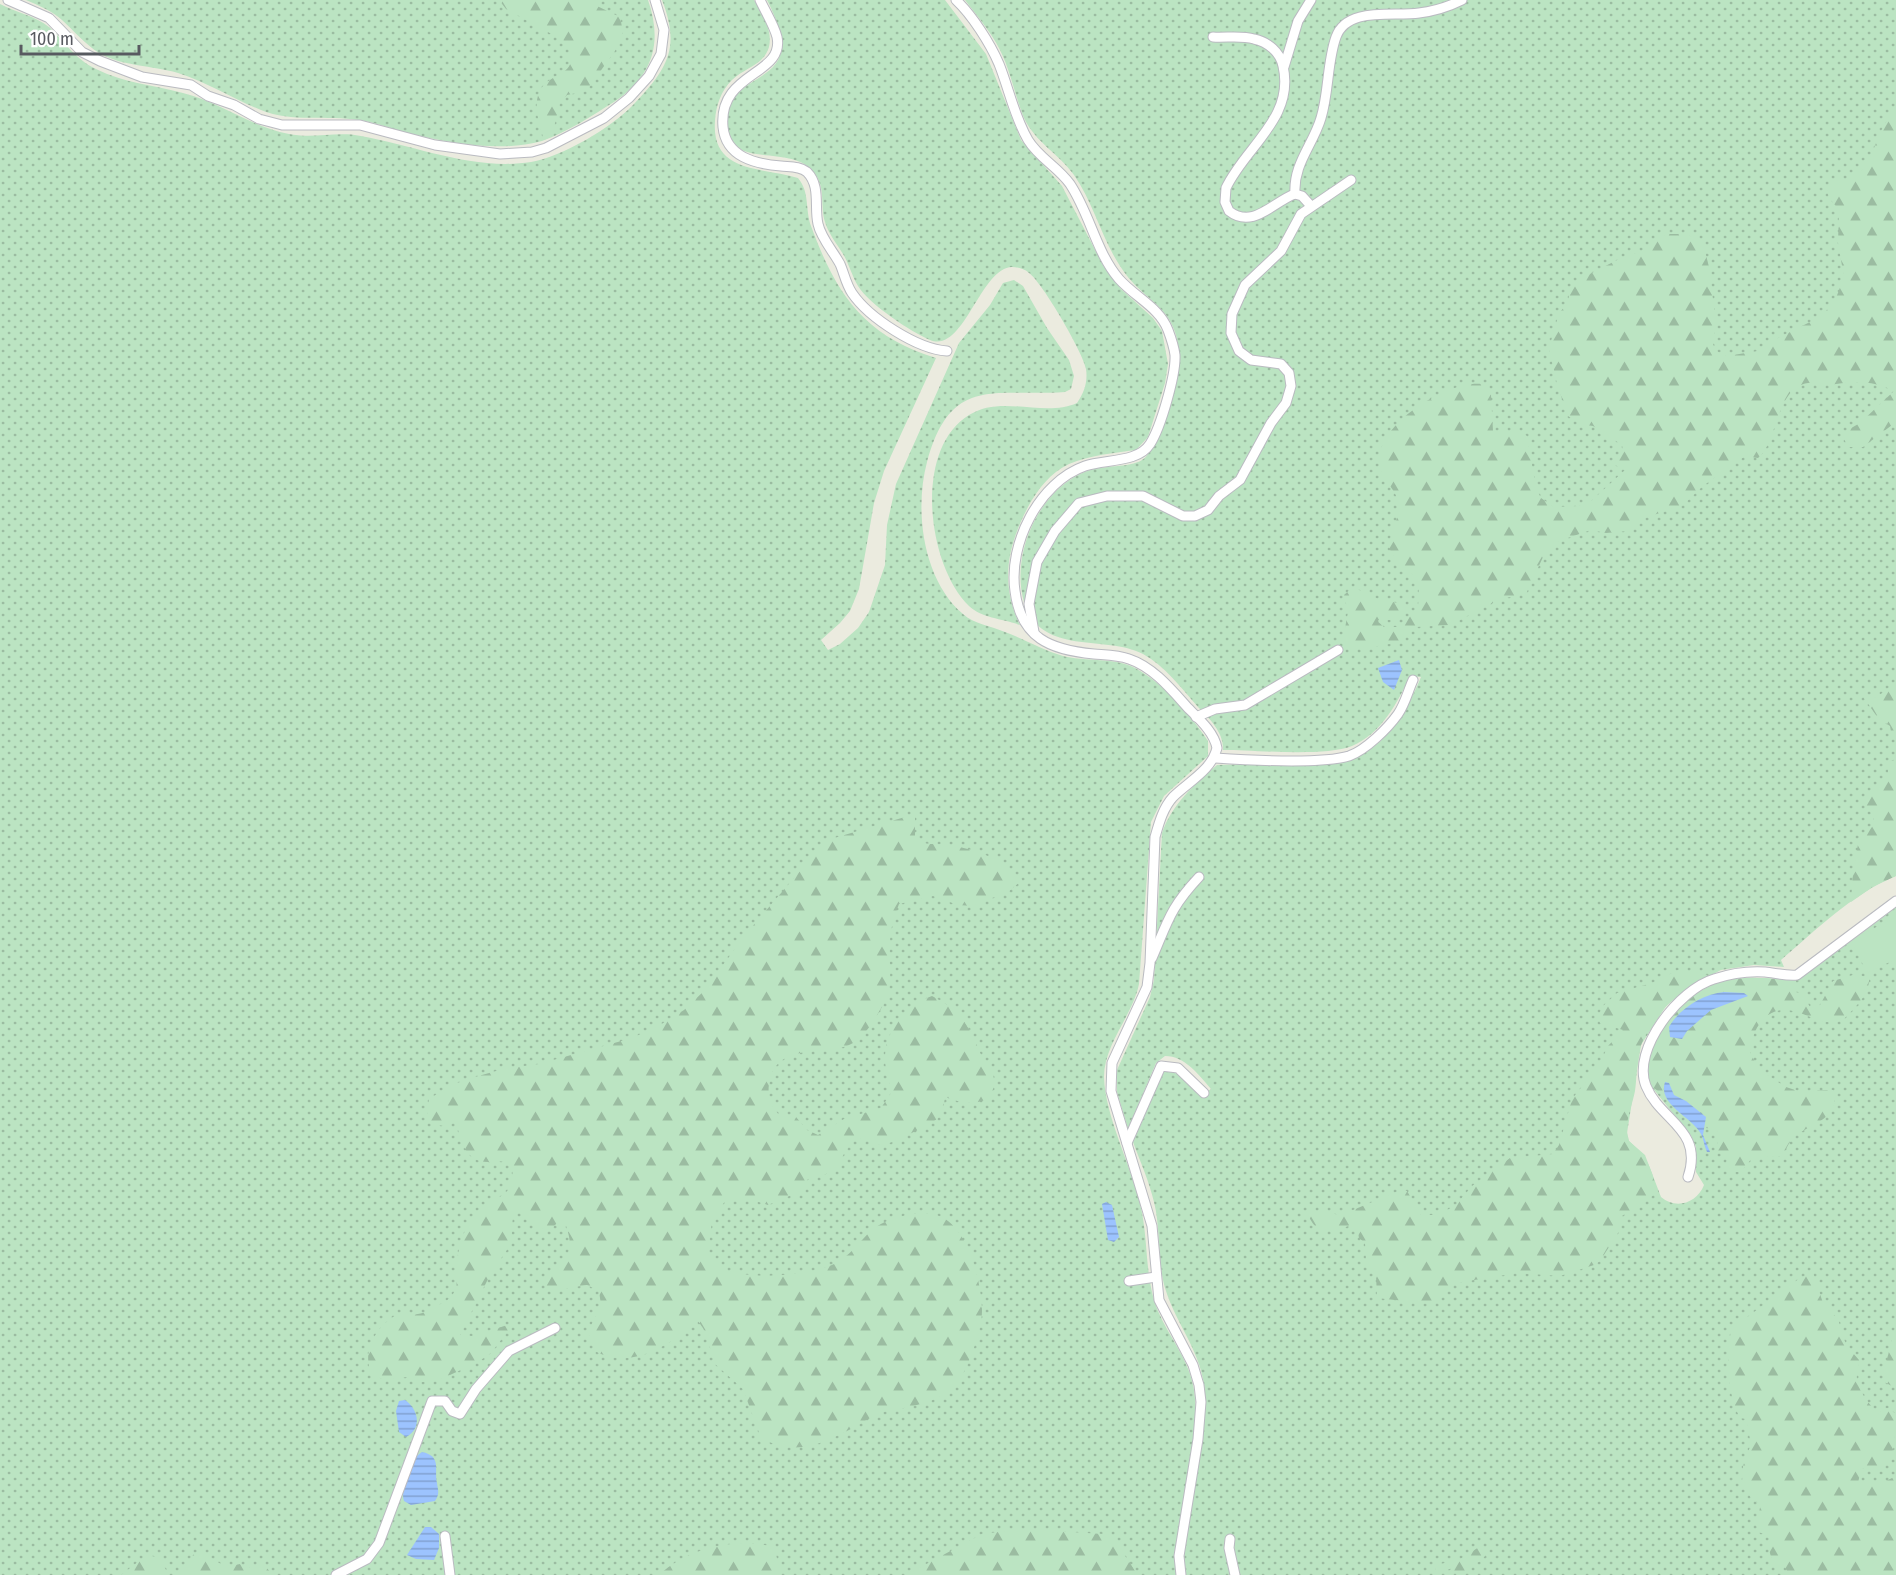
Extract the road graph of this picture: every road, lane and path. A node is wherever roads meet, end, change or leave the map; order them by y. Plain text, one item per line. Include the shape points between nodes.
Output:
1 (8, 0) edge
2 (655, 0) edge
3 (760, 0) edge
4 (956, 0) edge
5 (1311, 0) edge
6 (1462, 0) edge
7 (1213, 37) dead end
8 (1284, 69) junction
9 (1351, 180) dead end
10 (1294, 194) junction
11 (1311, 206) junction
12 (947, 351) dead end
13 (1035, 637) junction
14 (1338, 650) dead end
15 (1413, 680) dead end
16 (1197, 717) junction
17 (1215, 758) junction
18 (1199, 878) dead end
19 (1896, 901) edge
20 (1150, 963) junction
21 (1204, 1093) dead end
22 (1127, 1143) junction
23 (1688, 1177) dead end
24 (1156, 1277) junction
25 (1129, 1281) dead end
26 (555, 1328) dead end
27 (445, 1536) dead end
28 (1230, 1539) dead end
29 (336, 1575) edge
30 (450, 1575) edge
31 (1181, 1575) edge
32 (1235, 1575) edge

1 - 2 street via 49,18 82,52 100,61 142,77 191,85 259,119 282,125 360,125 435,146 500,154 546,148 604,118 629,98 649,76 661,54 664,30
3 - 12 street via 777,38 777,51 771,62 745,78 727,99 725,140 732,151 744,158 808,173 818,197 819,228 857,300 915,342
4 - 13 street via 999,63 1016,116 1034,150 1070,184 1109,265 1125,285 1161,316 1175,356 1152,442 1144,452 1084,466 1062,476 1048,490 1024,532 1014,569 1015,591 1024,623
5 - 8 street via 1298,21
6 - 10 street via 1425,12 1369,15 1342,27 1335,41 1321,119 1295,172
7 - 8 street via 1258,40 1276,52
8 - 10 street via 1283,97 1276,117 1229,181 1225,202 1232,214 1254,216
9 - 11 street
10 - 11 street
11 - 13 street via 1296,219 1281,251 1245,285 1232,314 1231,333 1239,351 1251,360 1281,364 1291,379 1289,398 1270,423 1240,480 1195,516 1183,516 1143,496 1107,496 1078,503 1037,562 1029,604
13 - 16 street via 1076,652 1119,656 1136,662 1171,689
14 - 16 street via 1245,705 1215,709
15 - 17 street via 1393,720 1349,756
16 - 17 street via 1216,742
17 - 20 street via 1171,799 1160,818 1152,867
18 - 20 street via 1165,923
19 - 23 street via 1797,975 1757,972 1711,980 1681,1003 1655,1031 1644,1054 1644,1081 1689,1143 1692,1161
20 - 22 street via 1142,1002 1112,1063 1112,1090
21 - 22 street via 1178,1068 1161,1066
22 - 24 street via 1152,1226
24 - 25 street
24 - 31 street via 1159,1300 1193,1365 1201,1402 1179,1556
26 - 29 street via 509,1351 460,1414 452,1411 446,1401 432,1401 379,1543 367,1559
27 - 30 street
28 - 32 street

